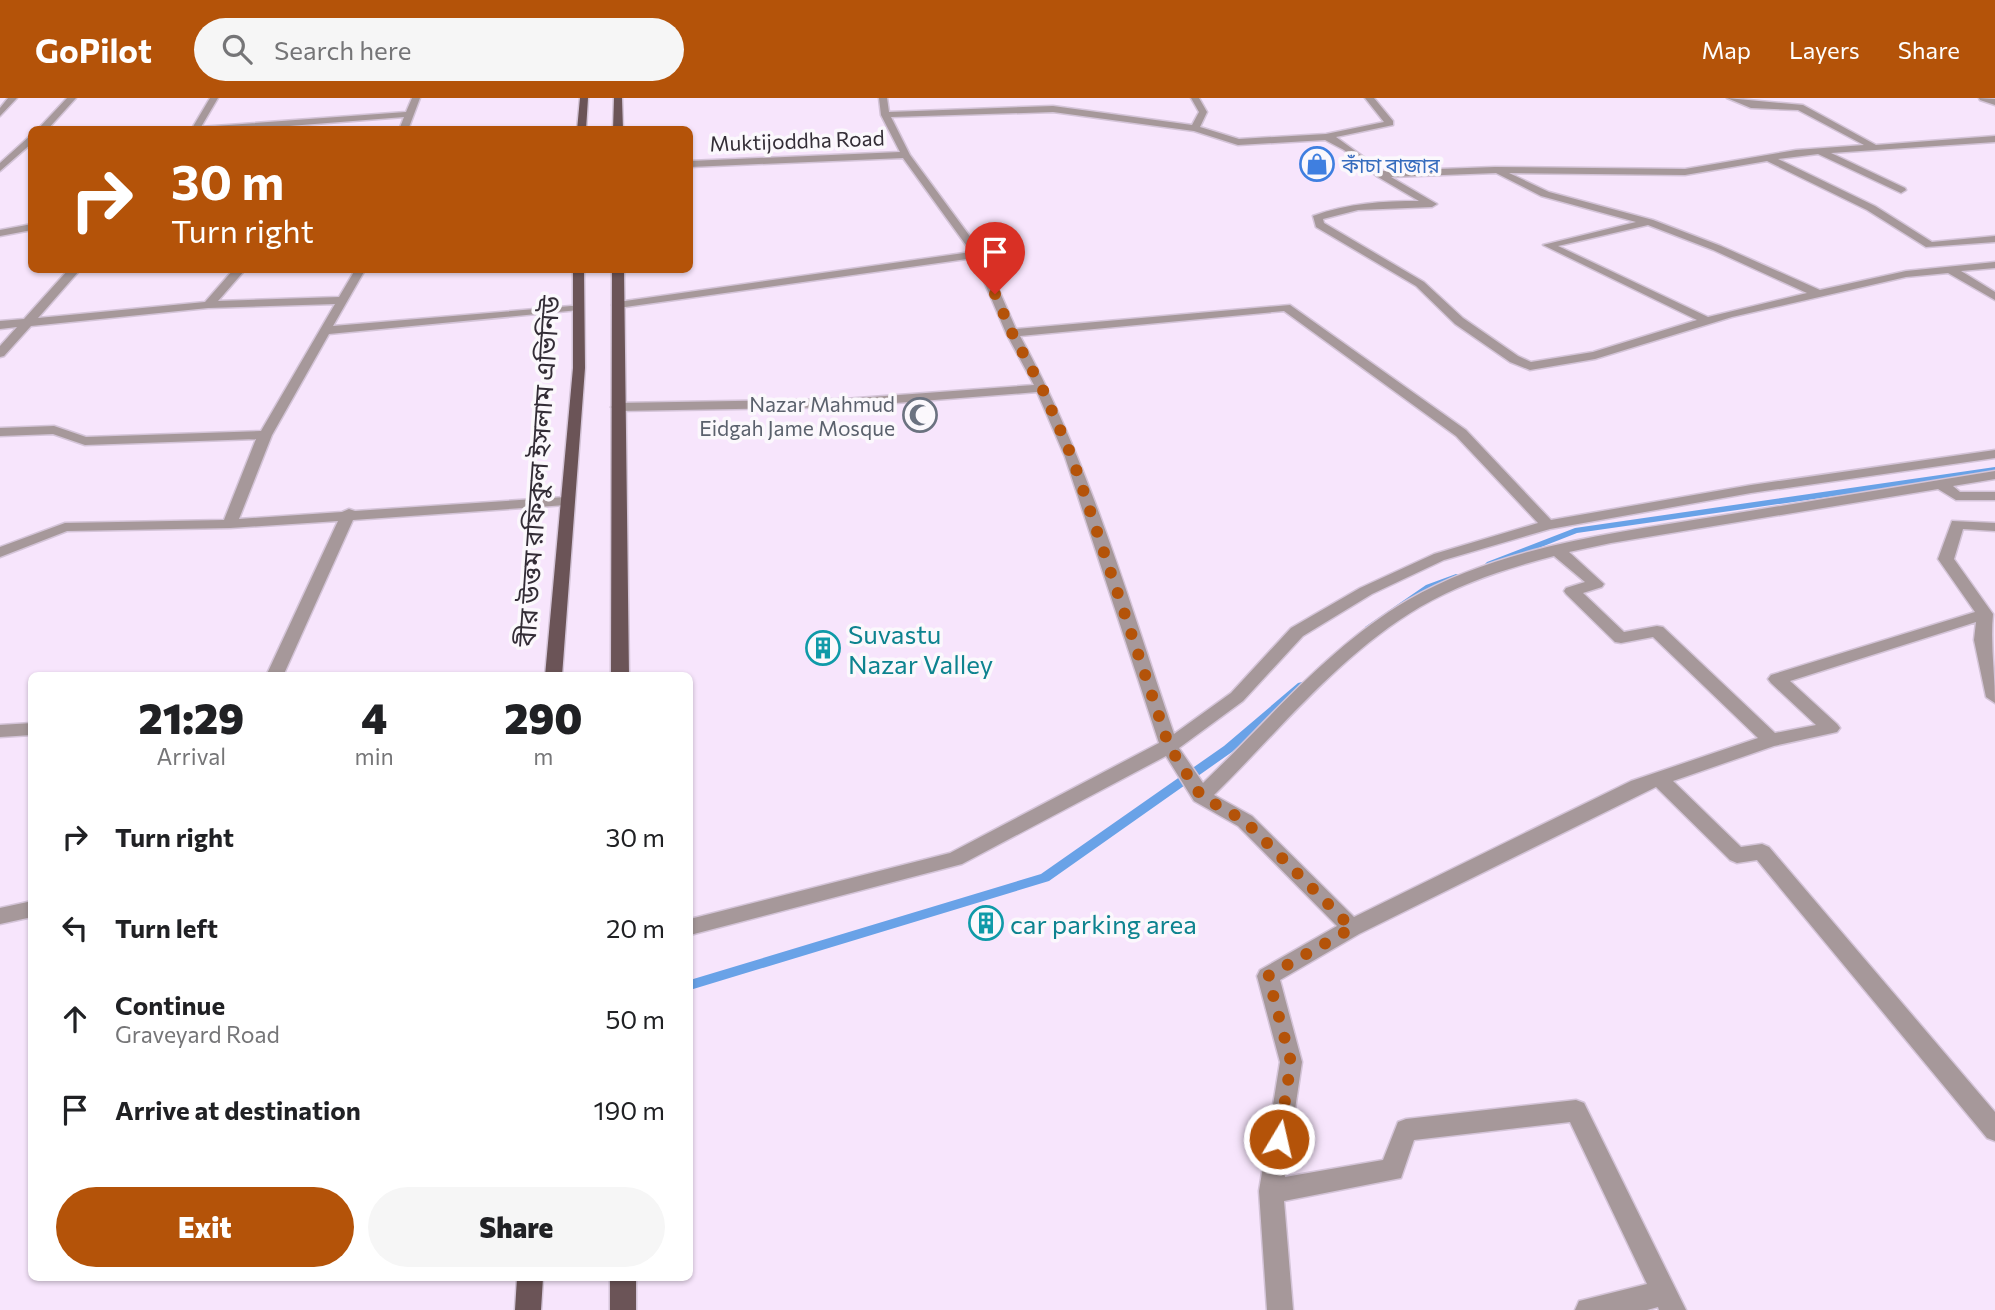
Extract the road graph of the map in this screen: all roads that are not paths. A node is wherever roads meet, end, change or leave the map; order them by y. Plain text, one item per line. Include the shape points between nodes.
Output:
1 (13, 98) edge
2 (72, 98) edge
3 (214, 98) edge
4 (416, 98) edge
5 (584, 98) edge
6 (618, 98) edge
7 (883, 98) edge
8 (1002, 98) edge
9 (1195, 98) edge
10 (1369, 98) edge
11 (1731, 98) edge
12 (1008, 111) junction
13 (0, 113) edge
14 (409, 114) junction
15 (885, 115) junction
16 (45, 126) edge
17 (197, 126) edge
18 (259, 126) edge
19 (404, 126) edge
20 (581, 126) edge
21 (618, 126) edge
22 (1195, 128) junction
23 (1326, 137) junction
24 (1995, 139) edge
25 (28, 140) edge
26 (1872, 146) junction
27 (18, 149) junction
28 (28, 149) edge
29 (1819, 151) junction
30 (906, 155) junction
31 (1769, 158) junction
32 (693, 164) edge
33 (0, 168) edge
34 (1495, 170) junction
35 (1381, 174) junction
36 (1901, 190) dead end
37 (1649, 222) junction
38 (28, 228) edge
39 (0, 233) edge
40 (1995, 239) edge
41 (978, 254) junction
42 (1995, 265) edge
43 (1950, 269) junction
44 (71, 273) edge
45 (236, 273) edge
46 (358, 273) edge
47 (578, 273) edge
48 (618, 273) edge
49 (1819, 294) junction
50 (1995, 297) edge
51 (343, 300) junction
52 (208, 305) junction
53 (618, 305) junction
54 (579, 307) junction
55 (1706, 320) junction
56 (28, 322) junction
57 (0, 325) edge
58 (323, 331) junction
59 (1012, 333) junction
60 (0, 353) edge
61 (1042, 388) junction
62 (618, 407) junction
63 (0, 432) edge
64 (265, 435) junction
65 (1995, 454) edge
66 (1995, 475) edge
67 (1939, 482) junction
68 (1995, 496) edge
69 (566, 501) junction
70 (349, 513) junction
71 (230, 524) junction
72 (1548, 525) junction
73 (1995, 527) edge
74 (1557, 550) junction
75 (0, 552) edge
76 (1439, 557) junction
77 (1468, 579) junction
78 (1985, 614) junction
79 (276, 672) edge
80 (553, 672) edge
81 (620, 672) edge
82 (1995, 697) edge
83 (28, 729) edge
84 (0, 731) edge
85 (1771, 740) junction
86 (1172, 751) junction
87 (1660, 779) junction
88 (1198, 793) junction
89 (28, 910) edge
90 (0, 916) edge
91 (693, 926) edge
92 (1352, 928) junction
93 (1995, 1130) edge
94 (1271, 1191) junction
95 (530, 1281) edge
96 (622, 1281) edge
97 (1669, 1301) edge
98 (528, 1310) edge
99 (623, 1310) edge
100 (1280, 1310) edge
101 (1588, 1310) edge

1 - 13 street
2 - 16 street
3 - 17 street
4 - 14 street
5 - 20 main road
6 - 21 main road
7 - 15 street
8 - 12 street
9 - 22 street via 1203,112
10 - 23 street via 1390,123
11 - 26 street via 1751,106 1800,107
12 - 15 street
12 - 22 street via 1053,109
14 - 18 street
14 - 19 street
15 - 30 street
22 - 23 street via 1238,142
23 - 35 street via 1339,141
24 - 26 street
25 - 27 street
26 - 29 street
27 - 28 street
27 - 33 street
29 - 31 street
29 - 36 street
30 - 32 street, Muktijoddha Road
30 - 41 street
31 - 34 street via 1685,172
31 - 40 street via 1871,208 1930,245
34 - 35 street
34 - 37 street via 1545,194
35 - 55 street via 1432,204 1390,204 1328,213 1317,218 1320,225 1420,284 1459,321 1514,359 1530,366 1595,355
37 - 49 street
37 - 55 street via 1548,245
38 - 39 street
41 - 53 street
41 - 59 street
42 - 43 street
43 - 49 street
43 - 50 street
44 - 56 street
45 - 52 street
46 - 51 street
47 - 54 main road, বীর উত্তম রফিকুল ইসলাম এভিনিউ
48 - 53 main road
49 - 55 street
51 - 52 street
51 - 58 street
52 - 56 street
53 - 62 main road
54 - 58 street
54 - 69 main road, বীর উত্তম রফিকুল ইসলাম এভিনিউ via 579,368
56 - 57 street
56 - 60 street
58 - 64 street
59 - 61 street
59 - 72 street via 1286,307 1461,433
61 - 62 street via 844,403
61 - 86 street via 1072,457
62 - 81 main road
63 - 64 street via 54,430 85,441
64 - 71 street
65 - 72 street via 1751,489
66 - 67 street
67 - 68 street via 1956,496
67 - 74 street
69 - 70 street
69 - 80 main road, বীর উত্তম রফিকুল ইসলাম এভিনিউ
70 - 71 street
70 - 79 street
71 - 75 street via 65,527
72 - 76 street
73 - 78 street via 1957,524 1946,559
74 - 77 street
74 - 85 street via 1596,584 1572,591 1621,638 1657,631
76 - 77 street
76 - 86 street via 1366,591 1297,632 1237,697
77 - 88 street via 1388,620 1296,699
78 - 82 street via 1982,640
78 - 85 street via 1777,679 1830,728
83 - 84 street
85 - 87 street
86 - 88 street
86 - 91 street via 955,859
87 - 92 street
87 - 93 street via 1737,855 1762,852
88 - 92 street via 1245,821
89 - 90 street
92 - 94 street via 1268,976 1291,1062
94 - 97 street via 1392,1170 1406,1130 1576,1111
94 - 100 street
95 - 98 main road
96 - 99 main road
97 - 101 street

